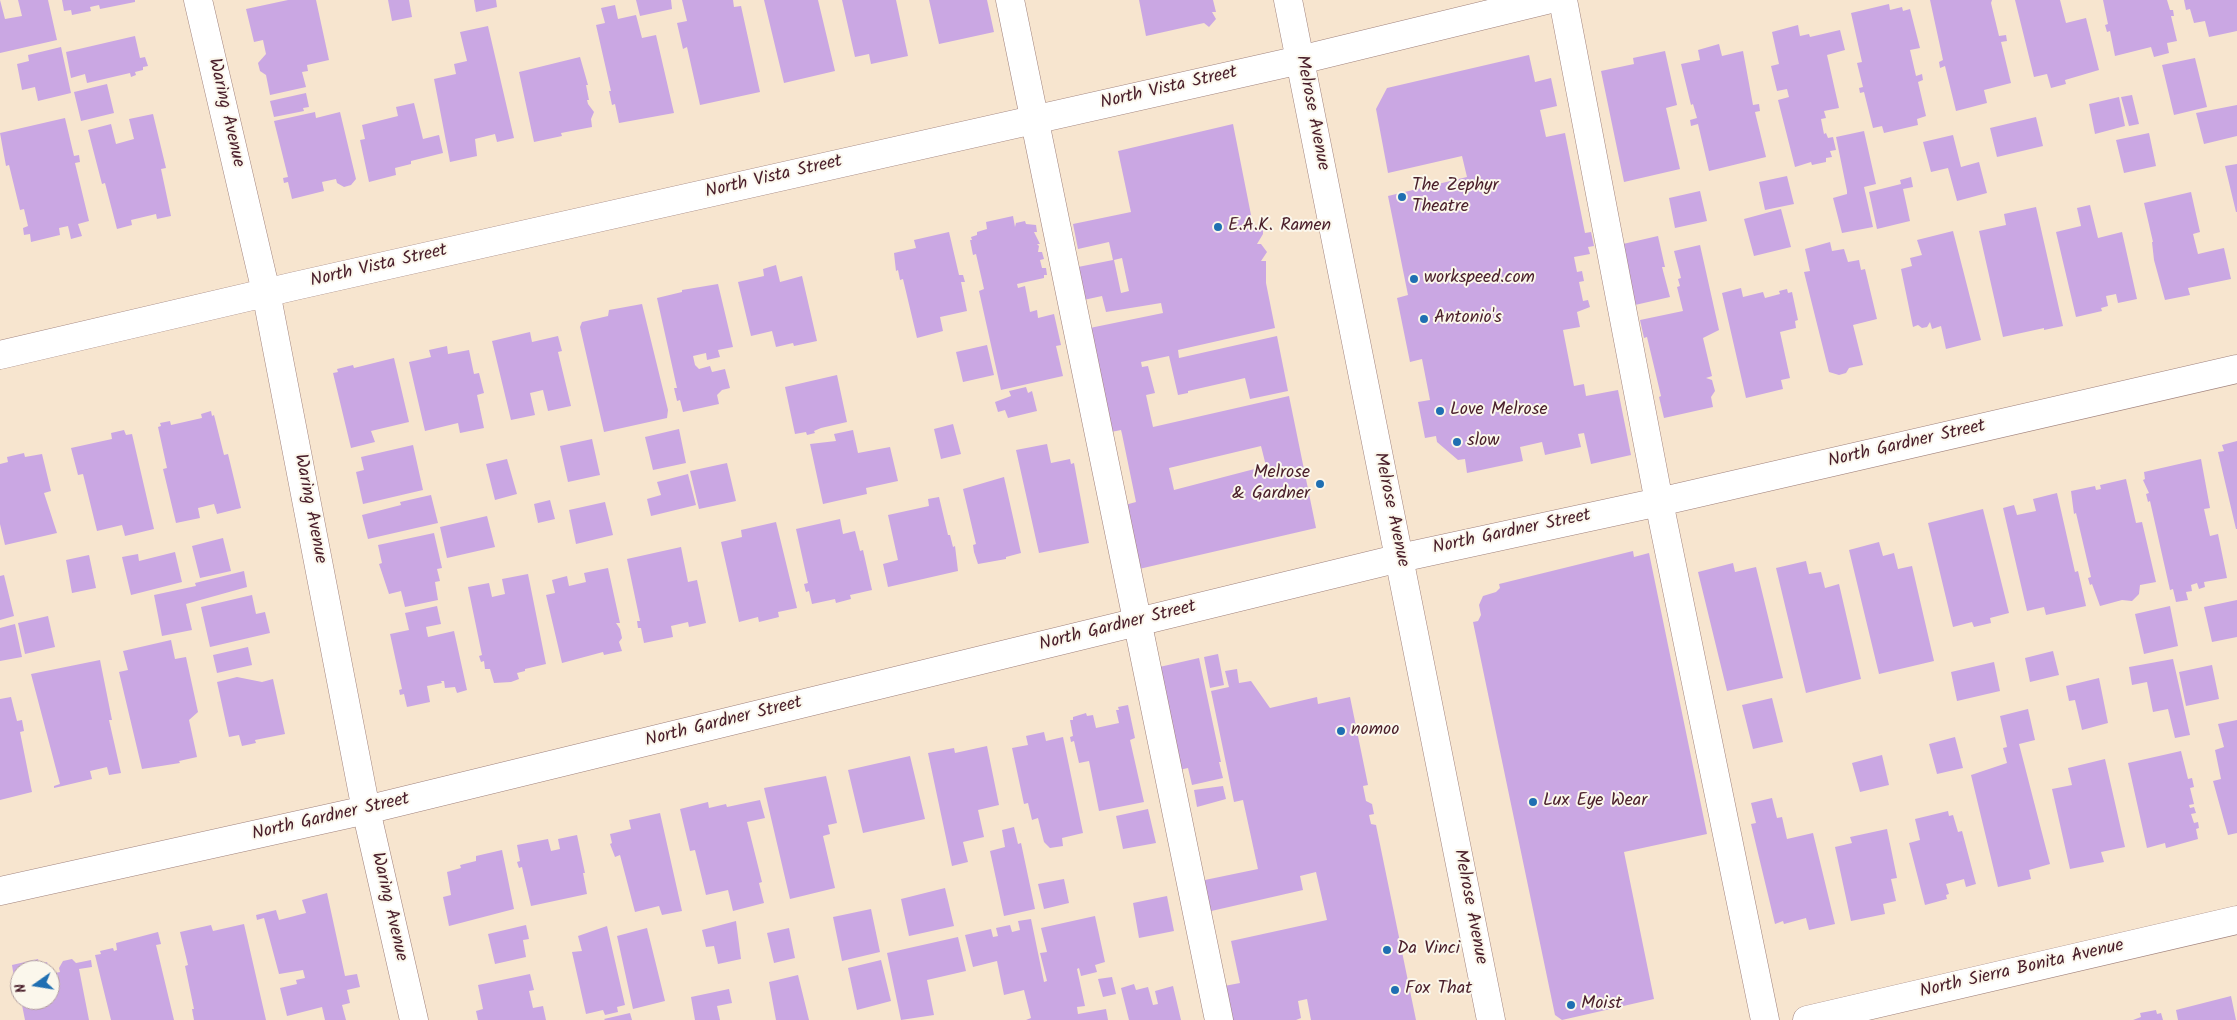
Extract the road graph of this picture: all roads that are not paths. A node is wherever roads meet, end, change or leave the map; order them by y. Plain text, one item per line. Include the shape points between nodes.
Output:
1 (198, 0) edge
2 (1010, 0) edge
3 (1288, 0) edge
4 (1547, 0) edge
5 (1563, 0) edge
6 (1300, 60) junction
7 (1035, 120) junction
8 (266, 292) junction
9 (0, 356) edge
10 (2237, 369) edge
11 (1659, 502) junction
12 (1400, 558) junction
13 (1136, 622) junction
14 (366, 810) junction
15 (0, 891) edge
16 (2237, 920) edge
17 (414, 1020) edge
18 (1219, 1020) edge
19 (1491, 1020) edge
20 (1765, 1020) edge
21 (1807, 1020) edge

1 - 8 street, Waring Avenue
2 - 7 street
3 - 6 street, Melrose Avenue
4 - 6 street, North Vista Street
5 - 11 street
6 - 7 street, North Vista Street
6 - 12 street, Melrose Avenue
7 - 8 street, North Vista Street
7 - 13 street
8 - 9 street, North Vista Street
8 - 14 street, Waring Avenue
10 - 11 street, North Gardner Street
11 - 12 street, North Gardner Street
11 - 20 street
12 - 13 street, North Gardner Street
12 - 19 street, Melrose Avenue
13 - 14 street, North Gardner Street
13 - 18 street
14 - 15 street, North Gardner Street
14 - 17 street, Waring Avenue
16 - 21 street, North Sierra Bonita Avenue

